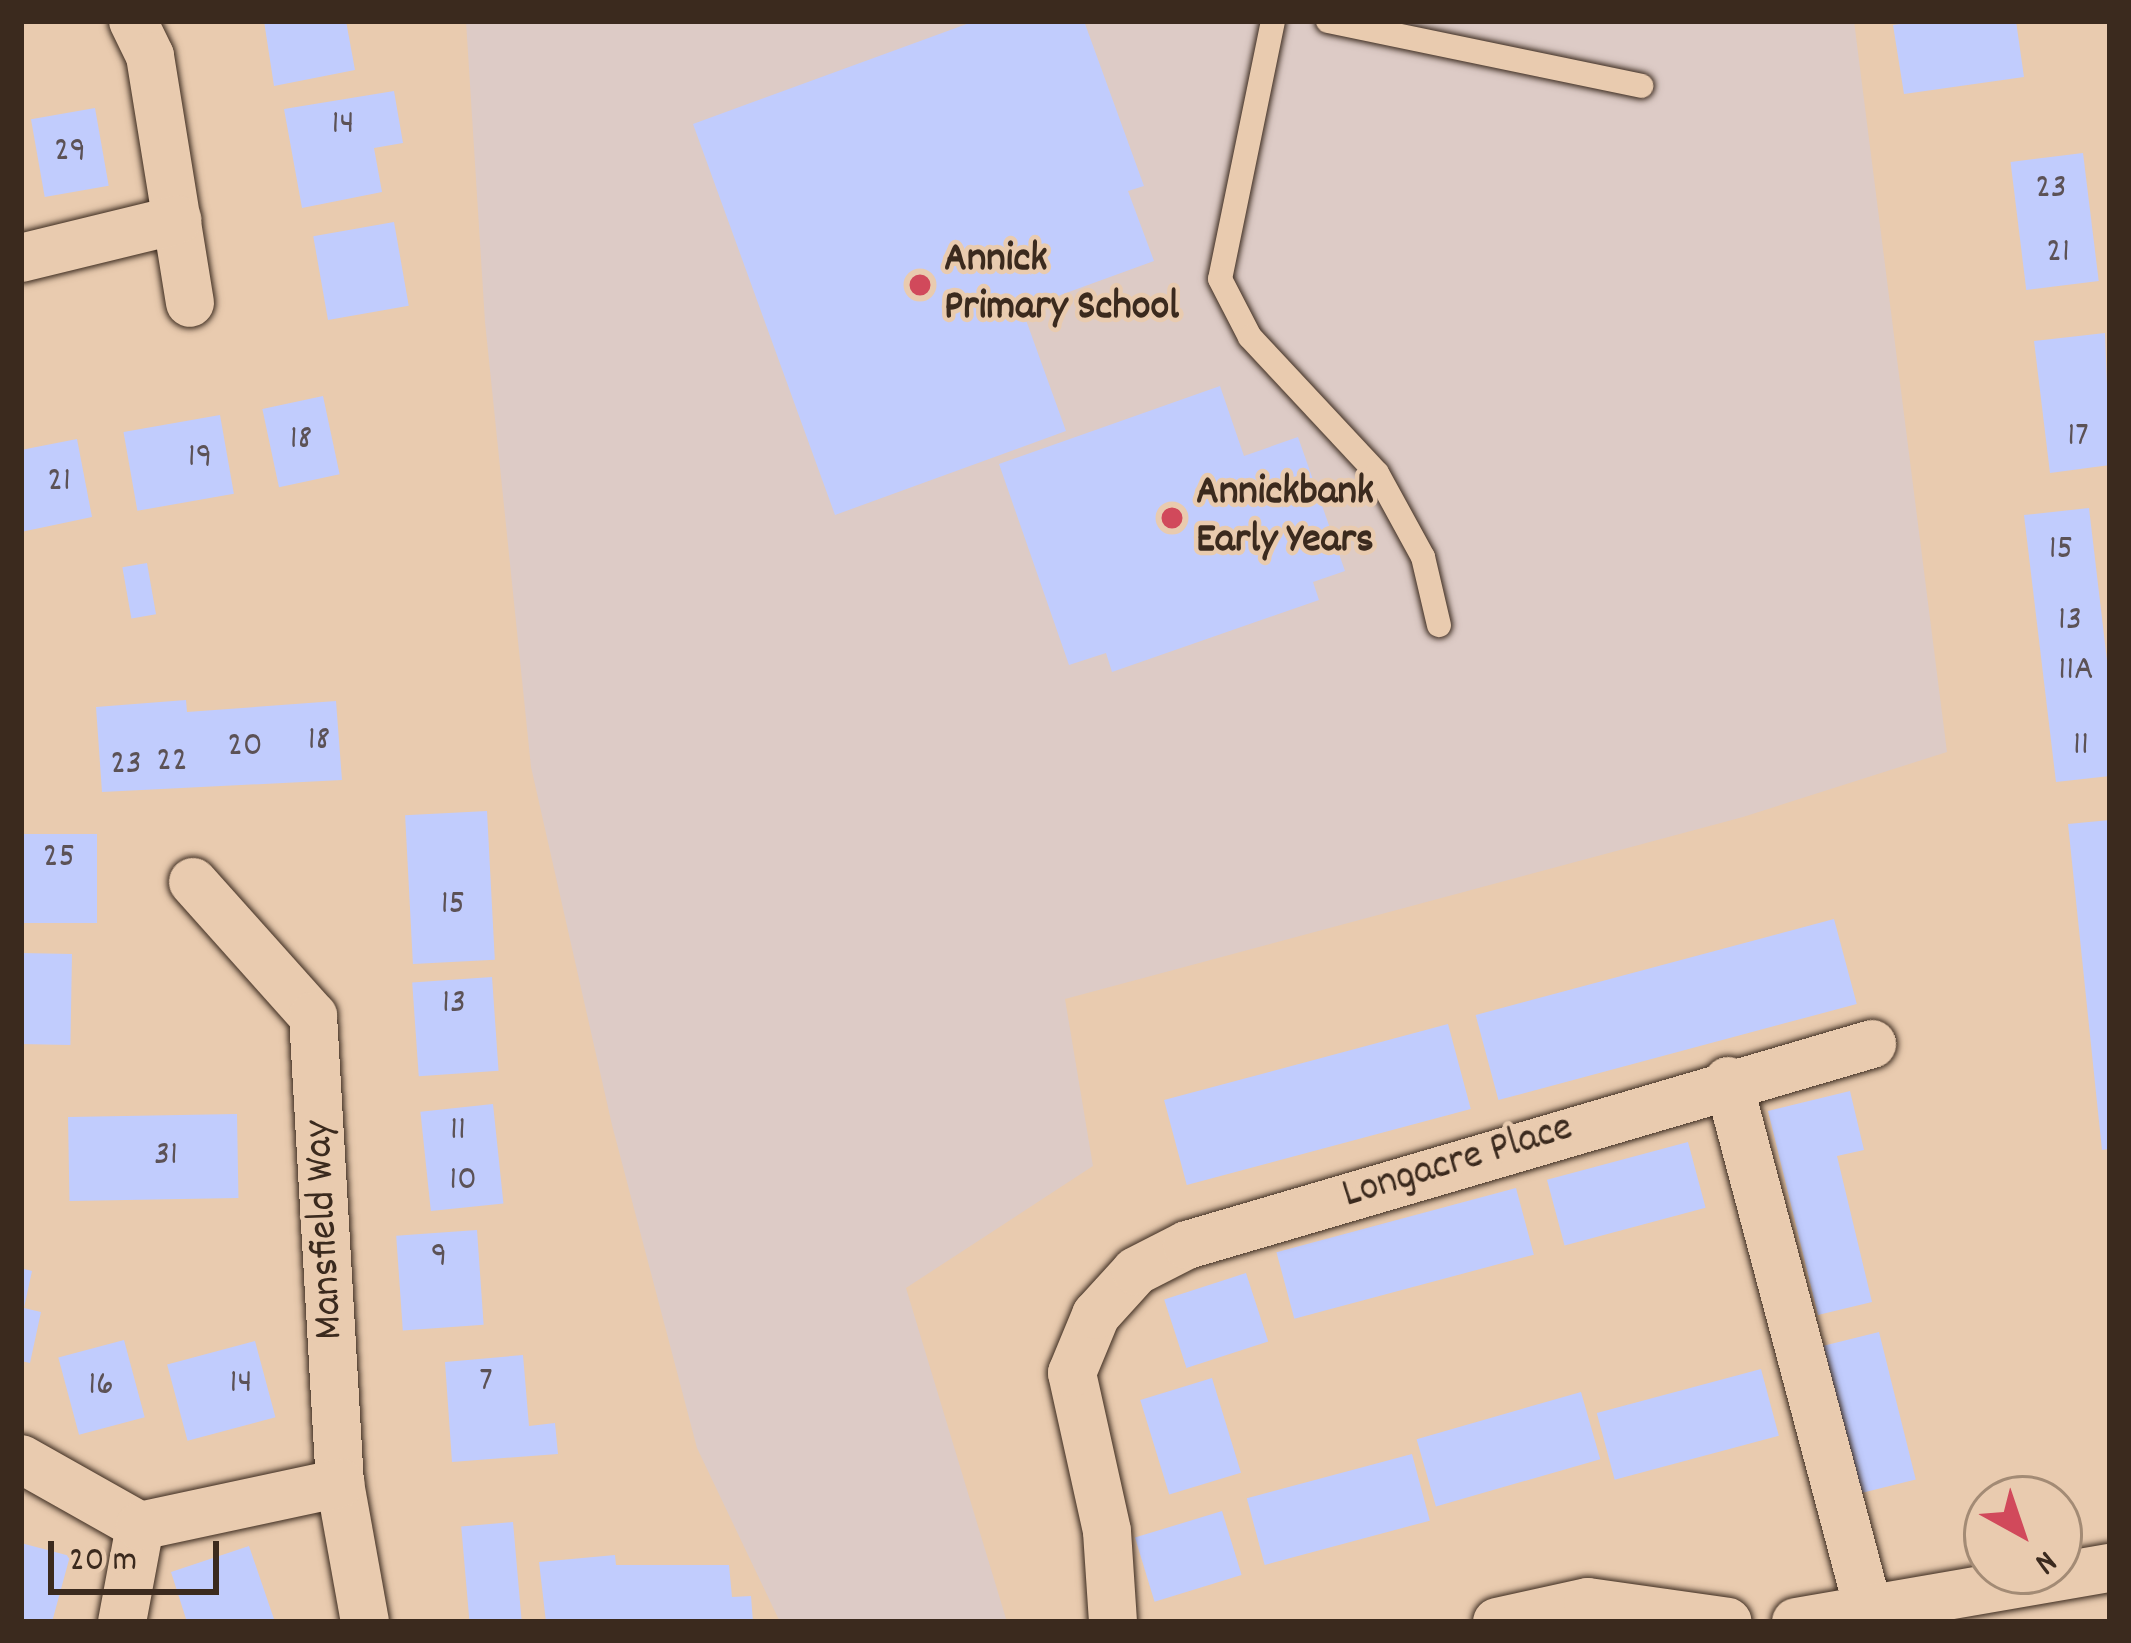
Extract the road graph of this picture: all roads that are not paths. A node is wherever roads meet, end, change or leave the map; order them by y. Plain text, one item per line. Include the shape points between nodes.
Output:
1 (133, 21) edge
2 (1274, 21) edge
3 (1328, 21) edge
4 (1641, 86) dead end
5 (176, 220) junction
6 (21, 258) edge
7 (190, 303) dead end
8 (1439, 626) dead end
9 (193, 882) dead end
10 (1872, 1044) dead end
11 (1728, 1081) junction
12 (21, 1459) edge
13 (340, 1483) junction
14 (140, 1526) junction
15 (2110, 1568) edge
16 (1868, 1607) junction
17 (1521, 1619) edge
18 (122, 1622) edge
19 (365, 1622) edge
20 (1113, 1622) edge
21 (1728, 1622) edge
22 (1796, 1622) edge

1 - 5 street via 150,56
2 - 8 lane via 1220,279 1250,337 1376,473 1423,557
3 - 4 lane
5 - 6 street
5 - 7 street
9 - 13 street, Mansfield Way via 313,1016
10 - 11 street, Longacre Place
11 - 16 street
11 - 20 street, Longacre Place via 1187,1245 1136,1271 1096,1315 1072,1373 1107,1531
12 - 14 street
13 - 14 street
13 - 19 street, Mansfield Way
14 - 18 street
15 - 16 street
16 - 22 street
17 - 21 street via 1588,1602

